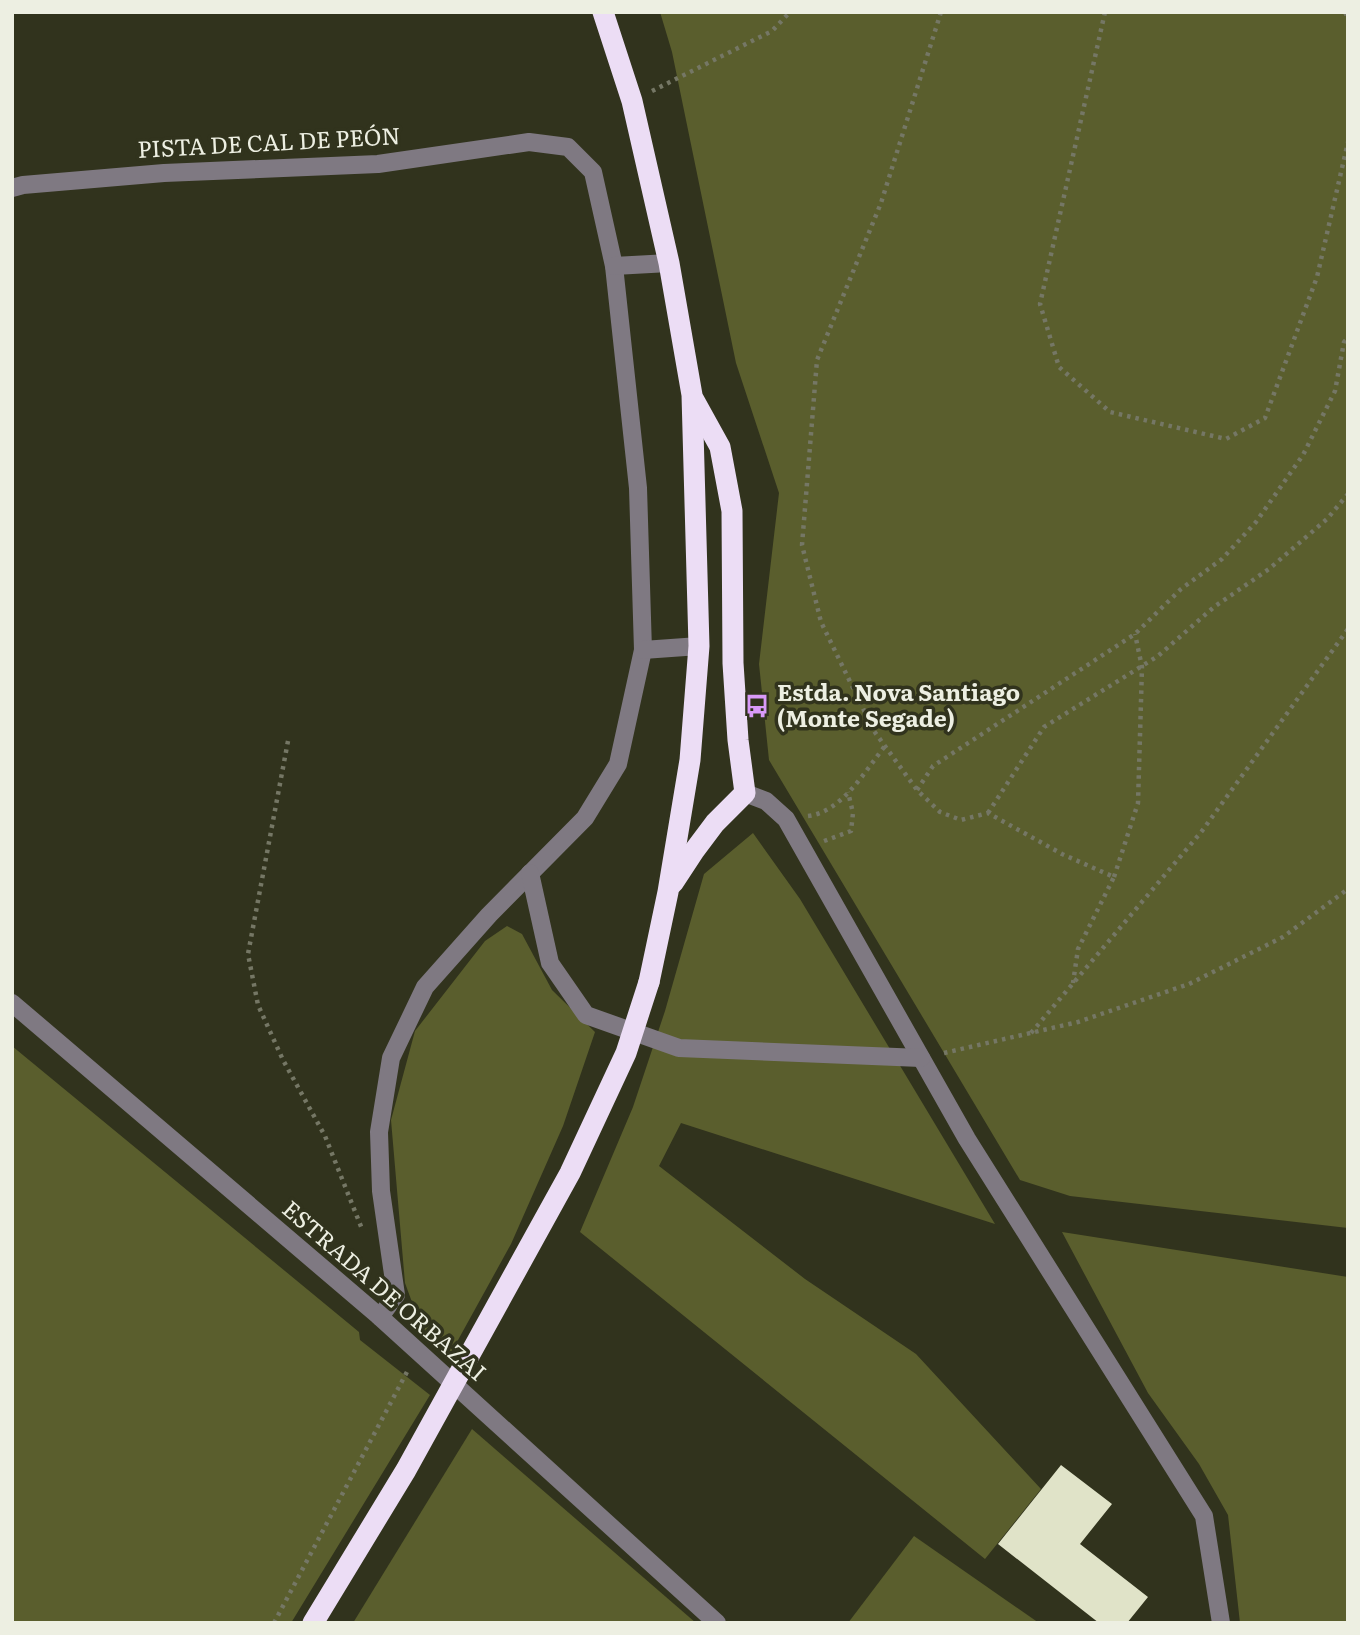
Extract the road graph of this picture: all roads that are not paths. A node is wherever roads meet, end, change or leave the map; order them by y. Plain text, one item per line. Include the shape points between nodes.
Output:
1 (603, 12) edge
2 (12, 188) edge
3 (669, 263) junction
4 (614, 266) junction
5 (692, 395) junction
6 (699, 646) junction
7 (643, 650) junction
8 (745, 793) junction
9 (530, 873) junction
10 (668, 892) junction
11 (12, 1003) edge
12 (921, 1058) junction
13 (380, 1317) junction
14 (313, 1623) edge
15 (717, 1623) edge
16 (1221, 1623) edge

1 - 3 highway via 632,101
2 - 4 street, PISTA DE CAL DE PEÓN via 164,173 378,164 529,142 568,147 593,172
3 - 4 street
3 - 5 highway
4 - 7 street, PISTA DE CAL DE PEÓN via 639,488
5 - 6 highway
5 - 8 highway via 720,447 732,511 733,663
6 - 7 street
6 - 10 highway via 690,760
7 - 9 street, PISTA DE CAL DE PEÓN via 618,764 584,818
8 - 10 highway via 708,832
8 - 12 street via 766,801 786,819
9 - 12 street via 550,963 586,1015 679,1048
9 - 13 street, PISTA DE CAL DE PEÓN via 425,987 391,1058 379,1132 381,1191 396,1295
10 - 14 highway, bridge via 649,982 626,1053 570,1174 406,1470
11 - 13 street, ESTRADA DE ORBAZAI
12 - 16 street via 1204,1516
13 - 15 street, ESTRADA DE ORBAZAI

